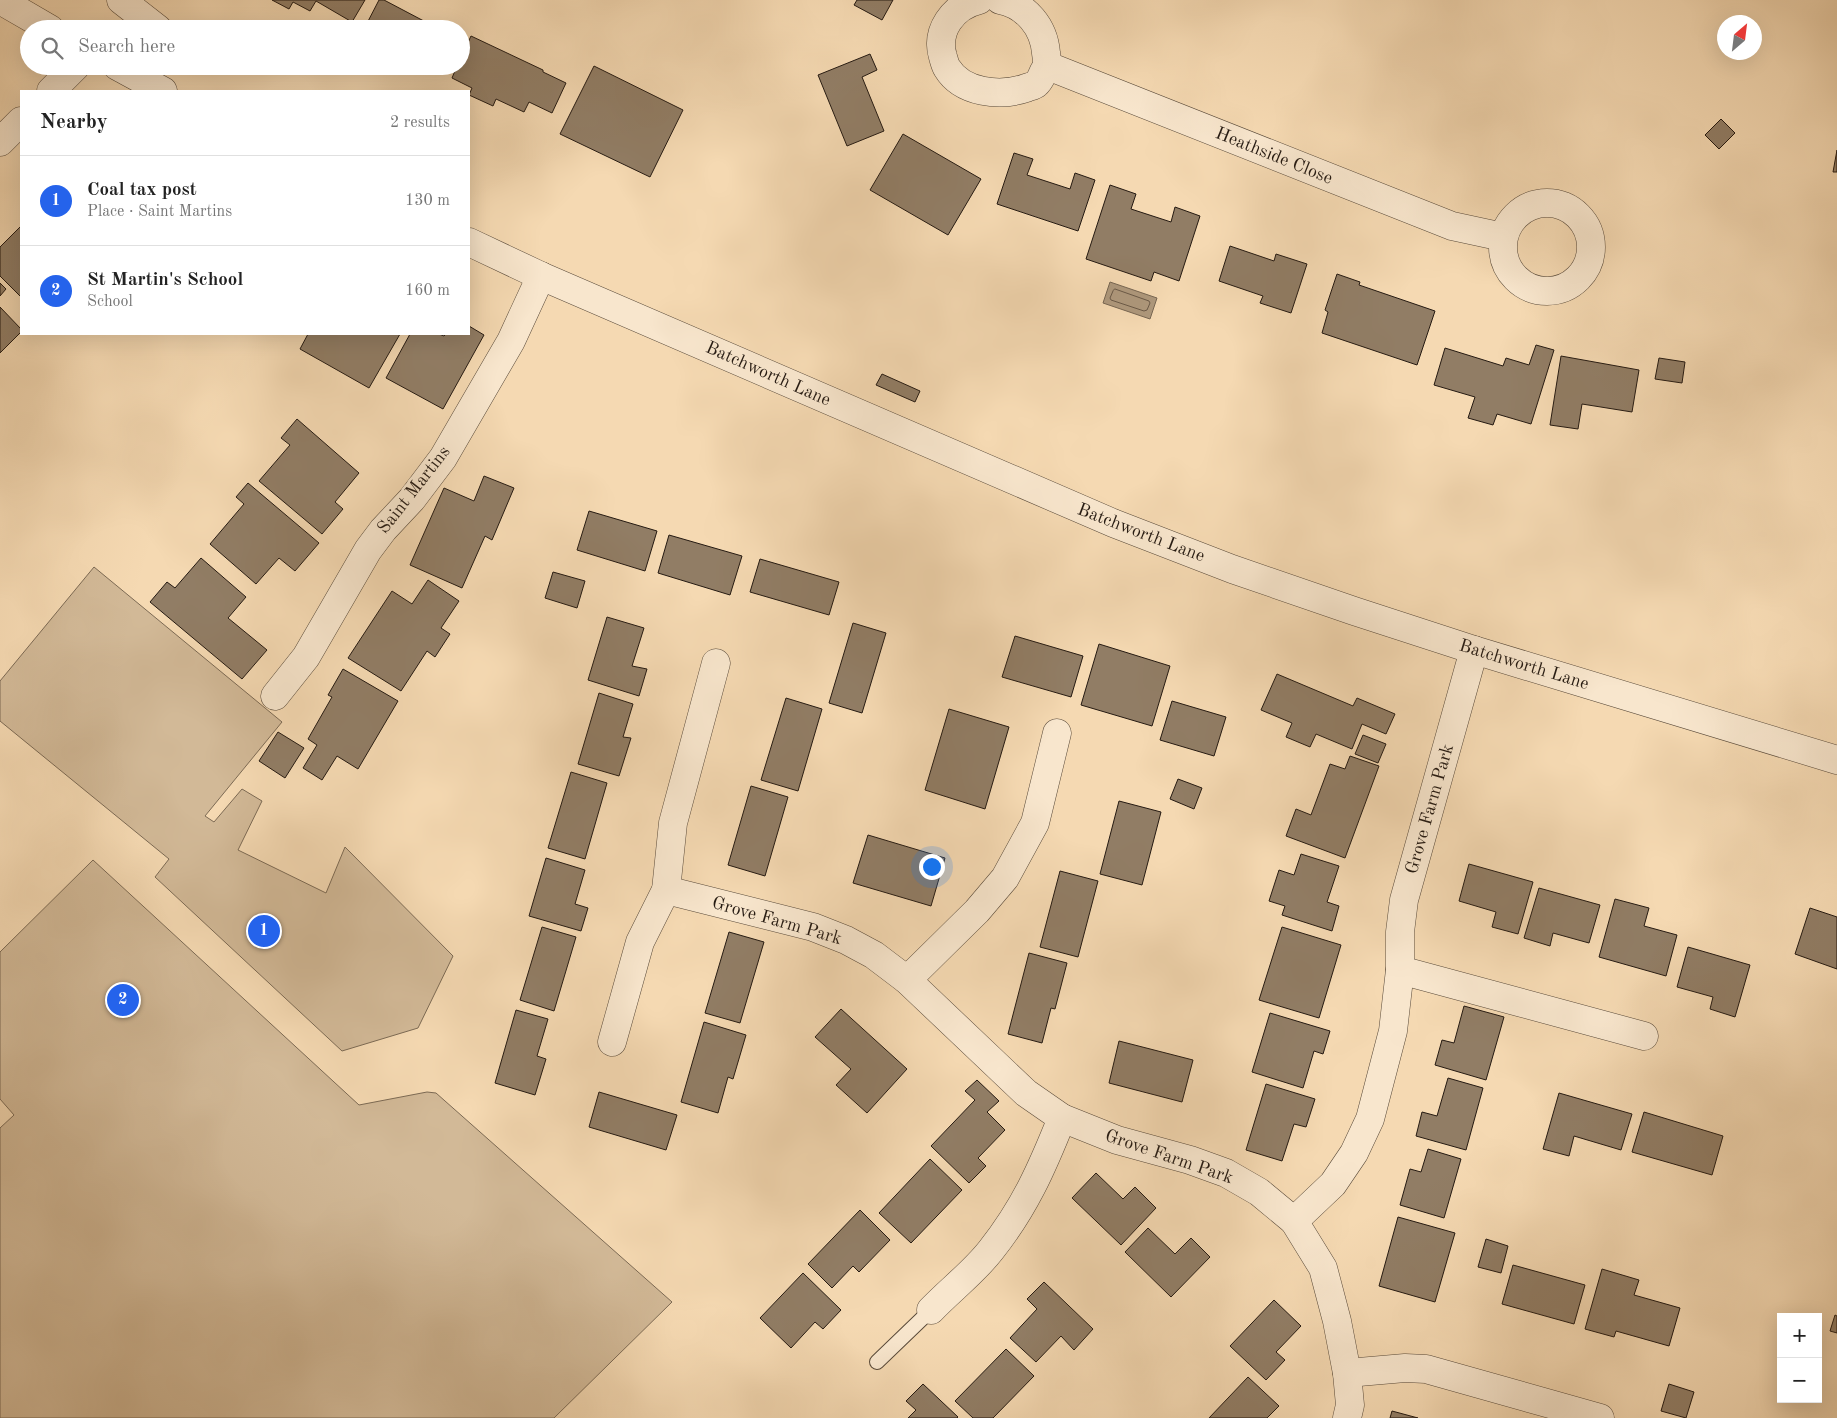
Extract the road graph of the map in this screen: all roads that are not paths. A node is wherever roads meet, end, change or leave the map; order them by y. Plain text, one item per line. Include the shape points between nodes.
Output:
1 (0, 0) edge
2 (979, 0) edge
3 (1004, 0) edge
4 (134, 4) edge
5 (34, 20) edge
6 (149, 20) edge
7 (1048, 66) junction
8 (67, 75) edge
9 (134, 75) edge
10 (52, 90) edge
11 (161, 90) edge
12 (20, 122) edge
13 (0, 142) edge
14 (1504, 237) dead end
15 (470, 242) edge
16 (542, 276) junction
17 (1474, 650) junction
18 (716, 663) dead end
19 (275, 696) dead end
20 (1057, 733) dead end
21 (1837, 760) edge
22 (666, 890) junction
23 (1400, 970) junction
24 (907, 980) junction
25 (1644, 1036) dead end
26 (612, 1042) dead end
27 (1062, 1118) junction
28 (1294, 1221) junction
29 (931, 1310) joint
30 (877, 1362) dead end
31 (1347, 1373) junction
32 (1347, 1418) edge
33 (1600, 1418) edge

1 - 5 street
2 - 7 street via 953,13 943,29 940,48 946,68 961,82 986,92 1015,92 1036,84
3 - 7 street via 1023,9 1037,24 1046,43
4 - 6 street
7 - 14 street, Heathside Close via 1452,226
8 - 10 street
9 - 11 street
12 - 13 street
15 - 16 street, Batchworth Lane
16 - 17 street, Batchworth Lane via 1113,523 1260,578
16 - 19 street, Saint Martins via 510,341 443,458 368,550 306,657
17 - 21 street, Batchworth Lane
17 - 23 street, Grove Farm Park via 1404,900
18 - 22 street via 673,823
20 - 24 street via 1035,823 1005,878
22 - 24 street, Grove Farm Park via 837,936 874,955
22 - 26 street via 640,942
23 - 25 street
23 - 28 street, Grove Farm Park via 1393,1031 1370,1119 1354,1153 1333,1184
24 - 27 street, Grove Farm Park via 1026,1093
27 - 28 street, Grove Farm Park via 1117,1140 1226,1173 1259,1192
27 - 29 street via 1030,1193 1013,1221 990,1252
28 - 31 street, Grove Farm Park via 1322,1268
29 - 30 lane
31 - 32 street, Grove Farm Park via 1350,1405
31 - 33 street via 1426,1369

